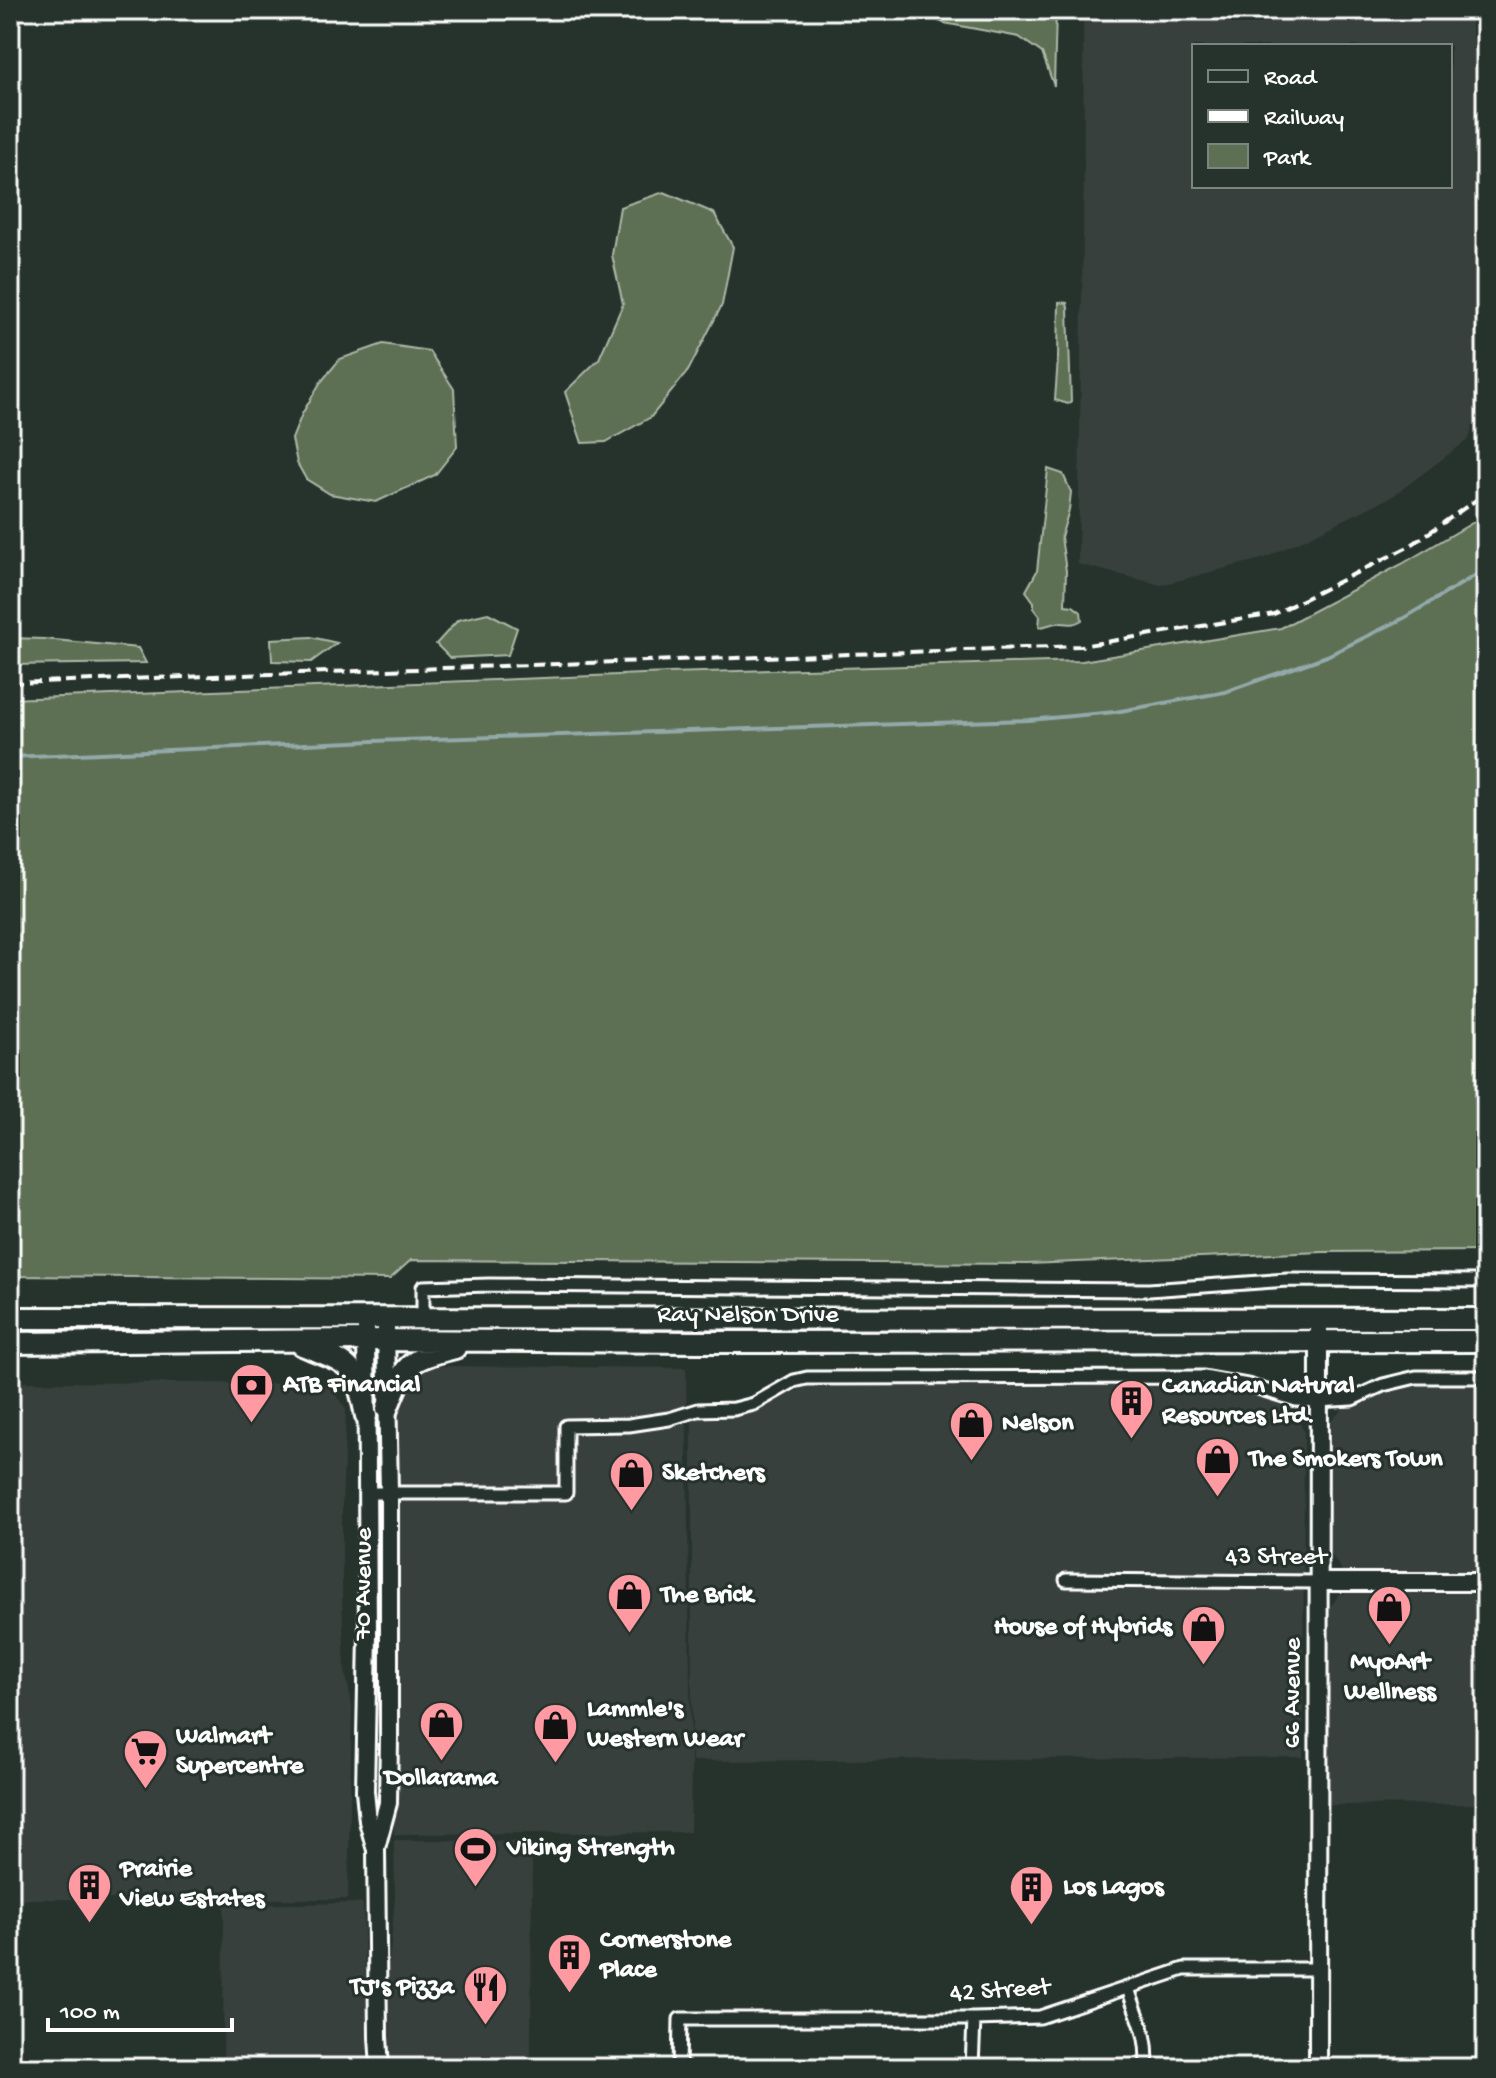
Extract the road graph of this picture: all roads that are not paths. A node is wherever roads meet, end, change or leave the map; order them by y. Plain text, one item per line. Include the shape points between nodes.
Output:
1 (1486, 1281) edge
2 (10, 1318) edge
3 (376, 1318) junction
4 (423, 1318) junction
5 (1319, 1319) junction
6 (1486, 1319) edge
7 (376, 1340) junction
8 (291, 1341) junction
9 (483, 1341) junction
10 (1319, 1341) junction
11 (1486, 1341) edge
12 (10, 1343) edge
13 (1486, 1377) edge
14 (1317, 1401) junction
15 (387, 1409) junction
16 (366, 1416) junction
17 (367, 1493) junction
18 (389, 1493) junction
19 (1066, 1580) dead end
20 (1318, 1582) junction
21 (1486, 1582) edge
22 (376, 1850) junction
23 (1317, 1969) junction
24 (1128, 1988) junction
25 (974, 2019) junction
26 (380, 2068) edge
27 (679, 2068) edge
28 (972, 2068) edge
29 (1146, 2068) edge
30 (1318, 2068) edge

1 - 4 street via 1287,1280 1149,1290 423,1287
2 - 3 highway, Ray Nelson Drive
3 - 4 highway, Ray Nelson Drive
3 - 7 street, 70 Avenue
4 - 5 highway, Ray Nelson Drive
5 - 6 highway, Ray Nelson Drive
5 - 10 street, 66 Avenue
7 - 8 highway, Ray Nelson Drive
7 - 9 highway, Ray Nelson Drive
7 - 15 street, 70 Avenue
7 - 16 street, 70 Avenue
8 - 12 highway, Ray Nelson Drive
8 - 16 highway via 351,1368
9 - 10 highway, Ray Nelson Drive
9 - 15 highway via 413,1362
10 - 11 highway, Ray Nelson Drive
10 - 14 street, 66 Avenue
13 - 14 street via 1416,1377 1352,1399
14 - 18 street via 1204,1377 807,1378 734,1409 698,1410 629,1425 566,1426 566,1493
14 - 20 street, 66 Avenue
15 - 18 street, 70 Avenue
16 - 17 street, 70 Avenue
17 - 18 street
17 - 22 street, 70 Avenue via 365,1791
18 - 22 street, 70 Avenue via 388,1803
19 - 20 street, 43 Street
20 - 21 street, 43 Street
20 - 23 street, 66 Avenue
22 - 26 street, 70 Avenue
23 - 24 street, 42 Street via 1184,1969
23 - 30 street, 66 Avenue
24 - 25 street, 42 Street via 1040,2017
24 - 29 street via 1146,2035
25 - 27 street, 42 Street via 680,2019
25 - 28 street

